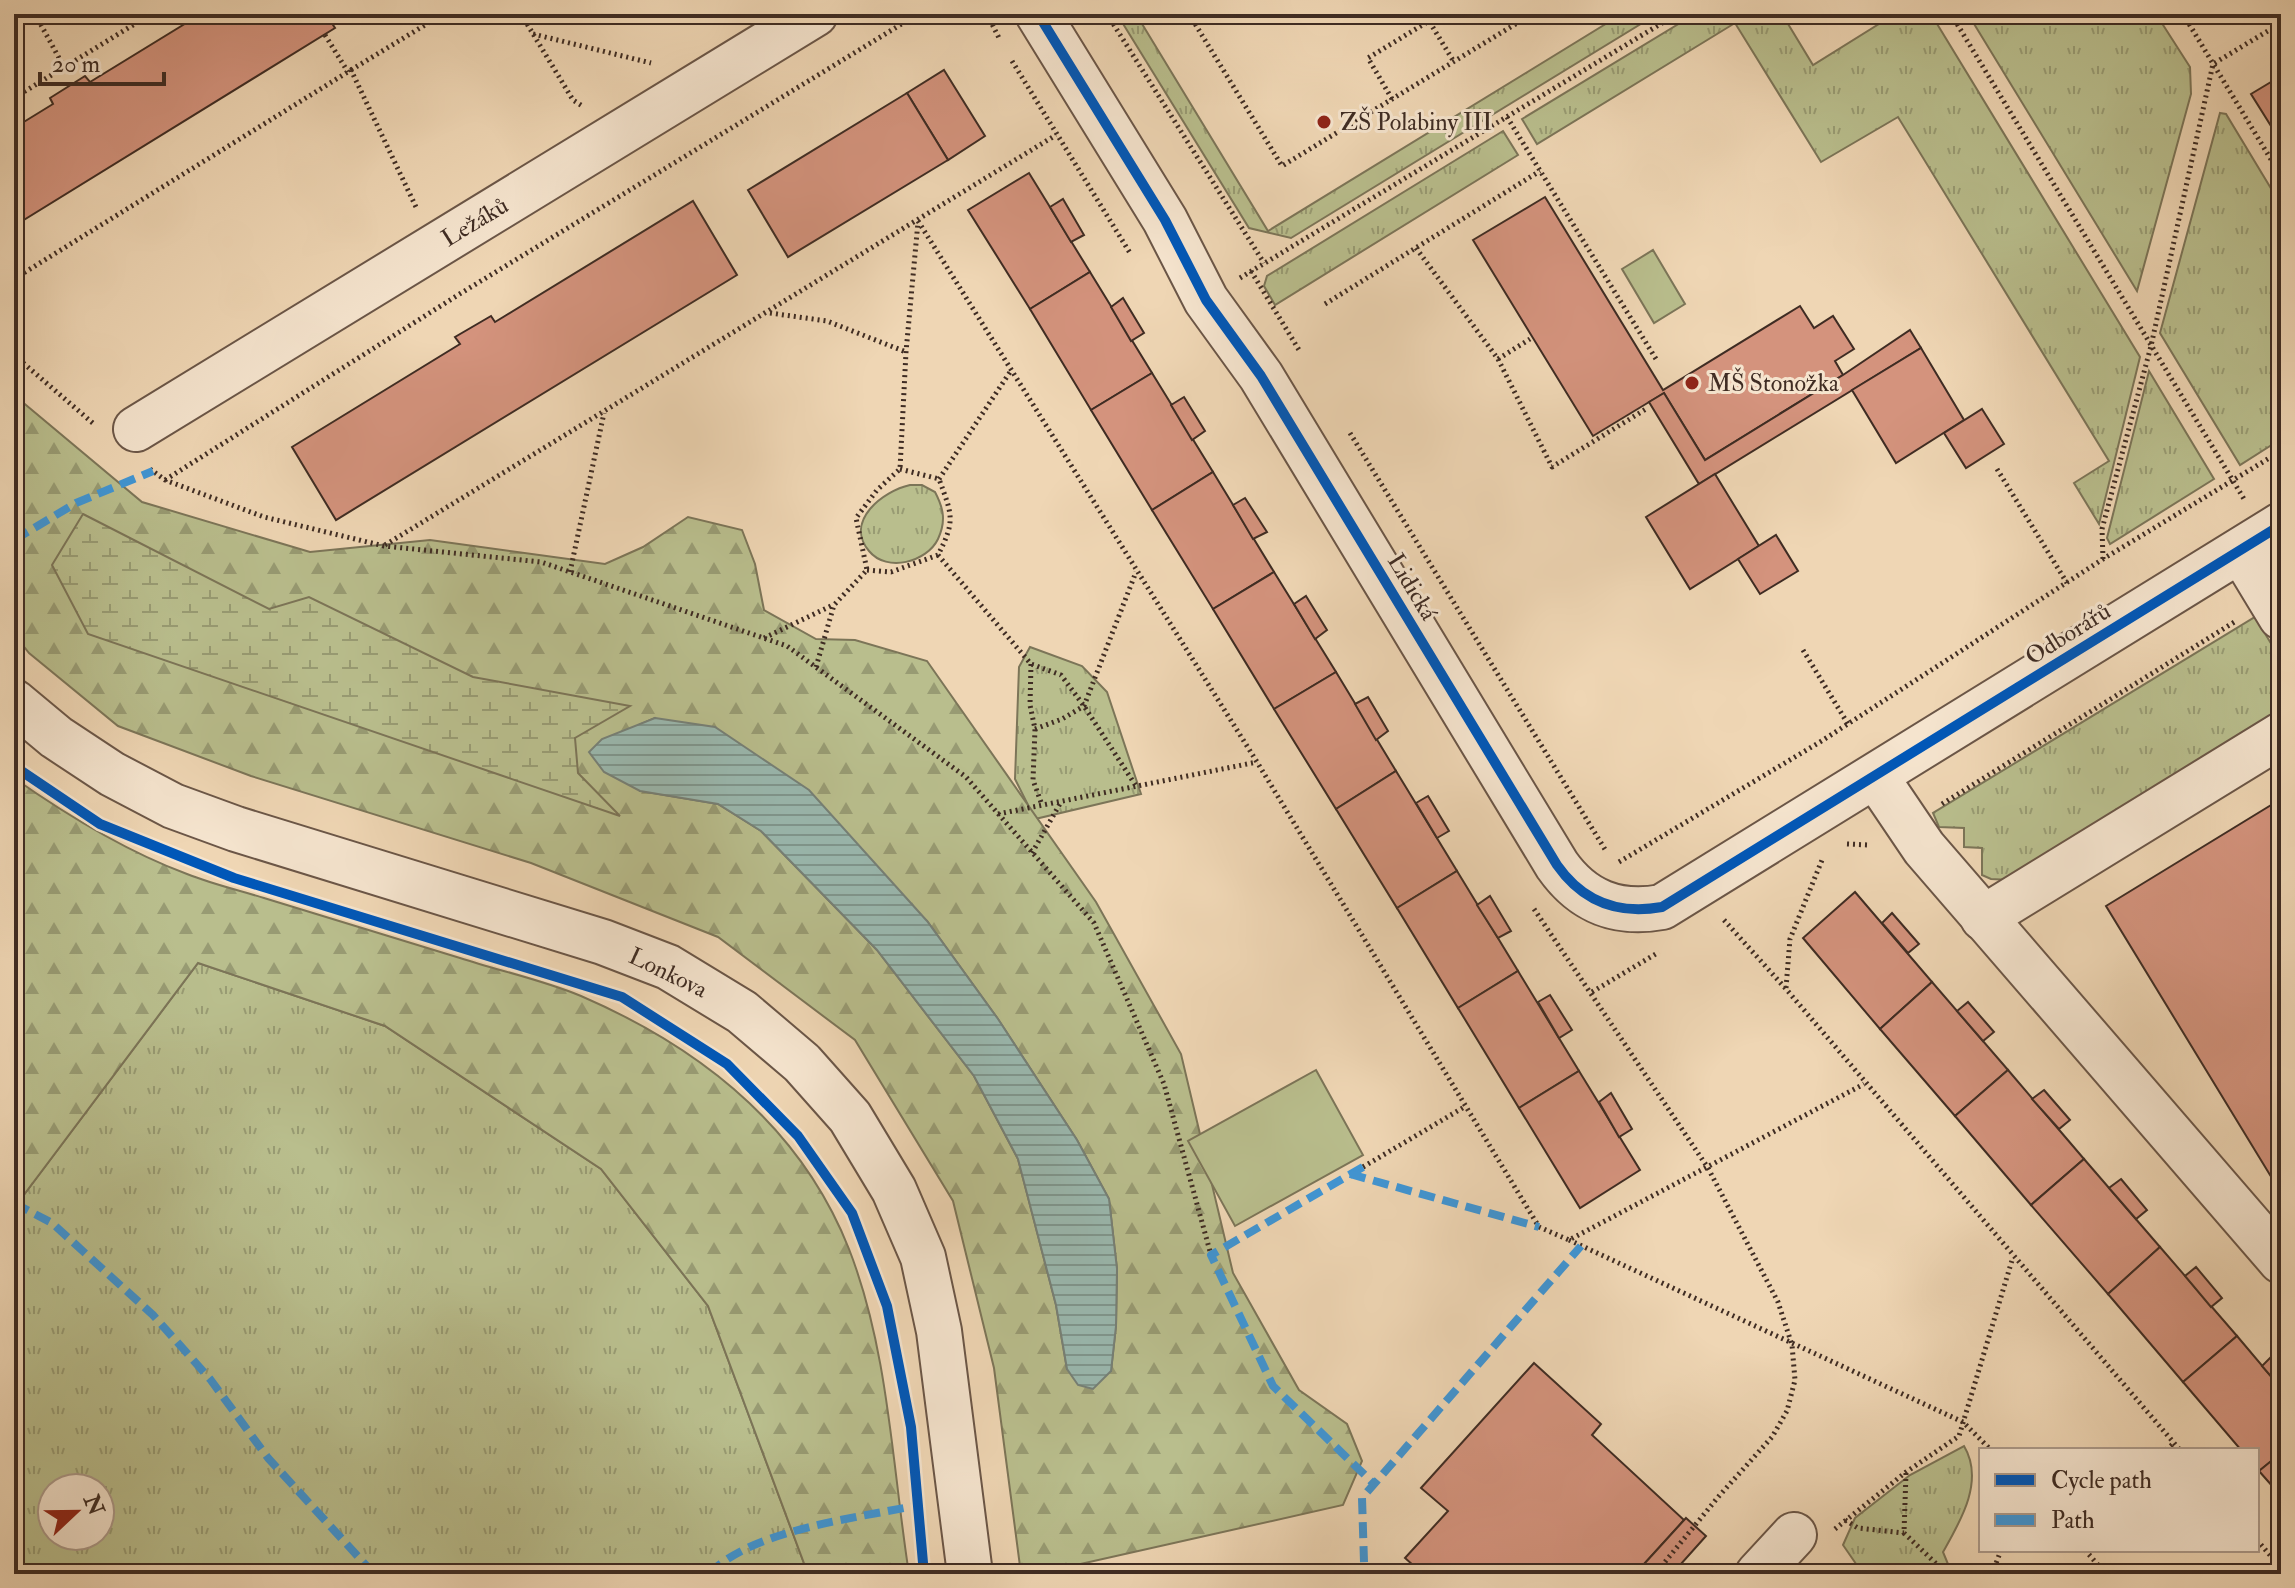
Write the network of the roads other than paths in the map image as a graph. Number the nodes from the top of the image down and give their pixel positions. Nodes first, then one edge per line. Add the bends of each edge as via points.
1 (815, 14) edge
2 (1038, 14) edge
3 (127, 441) road end
4 (2281, 525) edge
5 (2241, 551) junction
6 (2276, 609) edge
7 (14, 702) edge
8 (2281, 735) edge
9 (1876, 777) junction
10 (1983, 918) junction
11 (2281, 1261) edge
12 (1794, 1535) dead end
13 (970, 1574) edge
14 (1758, 1574) edge

1 - 3 street, Ležáků
2 - 9 street, Lidická via 1165,220 1206,300 1261,376 1567,879 1605,906 1662,907
4 - 5 street, Odborářů
5 - 6 street
5 - 9 street, Odborářů
7 - 13 street, Lonkova via 112,774 173,806 668,967 742,1012 802,1063 850,1117 894,1190 923,1257 939,1331
8 - 10 street
9 - 10 street via 1907,826
10 - 11 street
12 - 14 street

